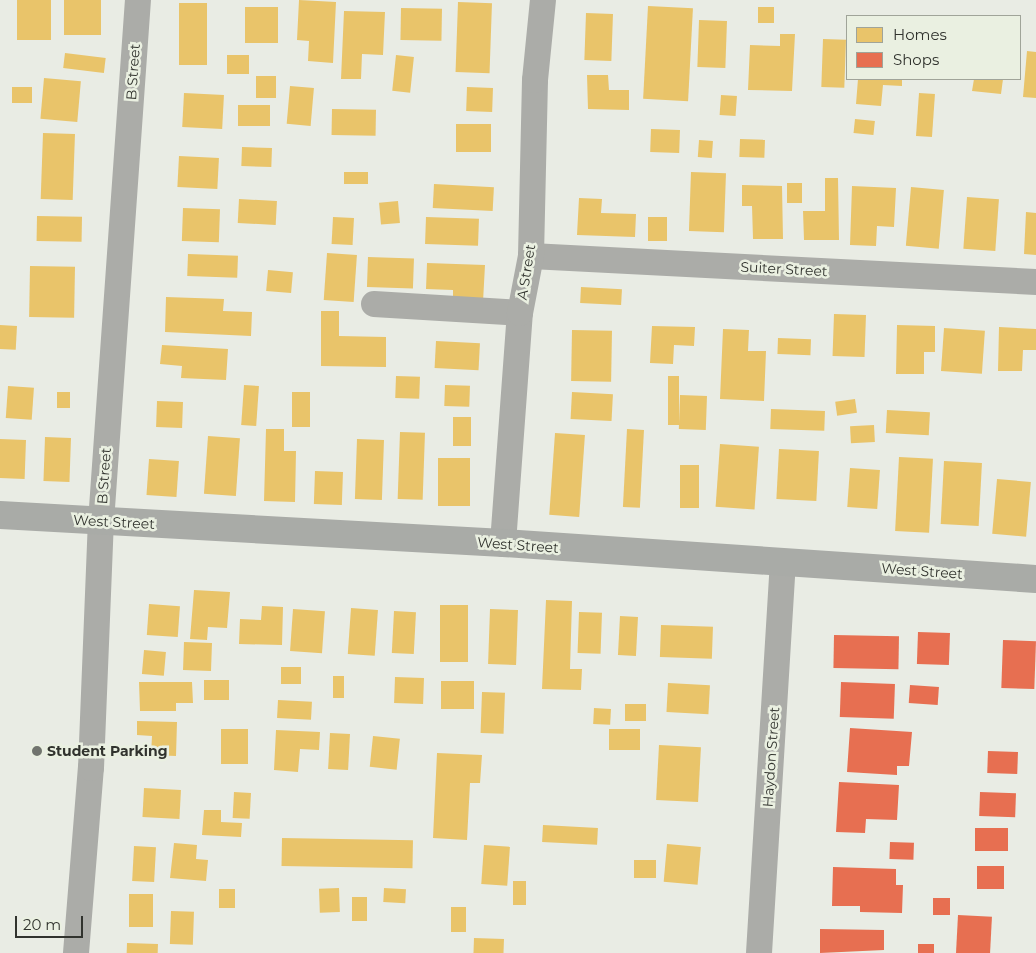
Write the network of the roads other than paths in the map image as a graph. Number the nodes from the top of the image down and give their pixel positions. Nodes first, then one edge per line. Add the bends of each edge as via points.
1 (138, 0) edge
2 (543, 0) edge
3 (531, 256) junction
4 (1036, 282) edge
5 (374, 304) dead end
6 (520, 313) junction
7 (0, 515) edge
8 (101, 522) junction
9 (503, 543) junction
10 (783, 562) junction
11 (1036, 579) edge
12 (76, 953) edge
13 (759, 953) edge

1 - 8 street, B Street
2 - 3 street, A Street via 536,80
3 - 4 street, Suiter Street
3 - 6 street, A Street
5 - 6 street
6 - 9 street, A Street
7 - 8 street, West Street
8 - 9 street, West Street
8 - 12 street, B Street via 91,768
9 - 10 street, West Street
10 - 11 street, West Street
10 - 13 street, Haydon Street

